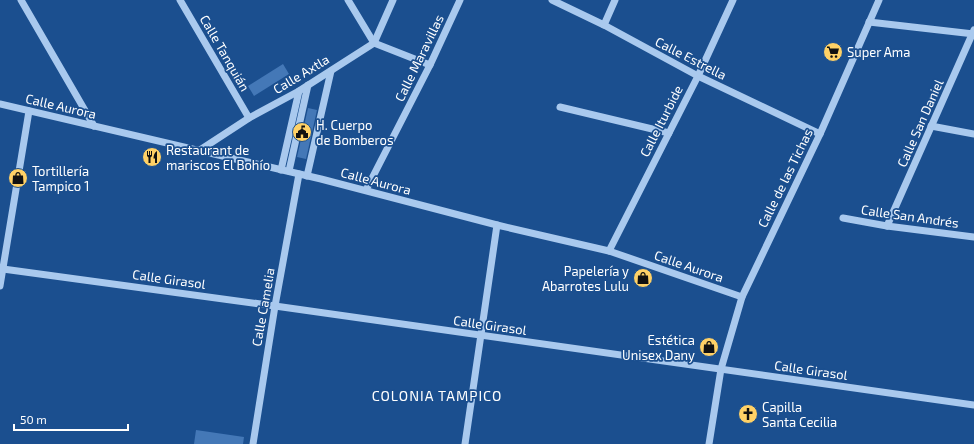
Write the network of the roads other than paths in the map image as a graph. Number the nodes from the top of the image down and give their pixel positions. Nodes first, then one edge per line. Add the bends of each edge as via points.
1 (21, 0) edge
2 (180, 0) edge
3 (348, 0) edge
4 (393, 0) edge
5 (460, 0) edge
6 (552, 0) edge
7 (615, 0) edge
8 (733, 0) edge
9 (879, 0) edge
10 (869, 22) junction
11 (604, 25) junction
12 (973, 32) edge
13 (374, 43) junction
14 (430, 65) junction
15 (331, 70) junction
16 (698, 76) junction
17 (308, 85) junction
18 (299, 91) junction
19 (0, 104) edge
20 (560, 107) dead end
21 (29, 111) junction
22 (249, 118) junction
23 (94, 126) junction
24 (931, 126) junction
25 (669, 133) junction
26 (820, 134) junction
27 (974, 134) edge
28 (200, 150) junction
29 (281, 170) junction
30 (289, 171) junction
31 (299, 174) junction
32 (307, 176) junction
33 (366, 190) junction
34 (843, 218) dead end
35 (497, 225) junction
36 (887, 226) junction
37 (974, 237) edge
38 (609, 251) junction
39 (3, 269) junction
40 (0, 286) edge
41 (742, 297) junction
42 (275, 306) junction
43 (481, 336) junction
44 (721, 369) junction
45 (974, 405) edge
46 (253, 444) edge
47 (464, 444) edge
48 (709, 444) edge

1 - 23 street
2 - 22 street, Calle Tanquián
3 - 13 street
4 - 13 street
5 - 14 street, Calle Maravillas
6 - 11 street, Calle Estrella
7 - 11 street
8 - 16 street, Calle Iturbide
9 - 10 street, Calle de las Tichas
10 - 12 street
10 - 26 street, Calle de las Tichas
11 - 16 street, Calle Estrella
12 - 24 street, Calle San Daniel
13 - 14 street
13 - 15 street, Calle Axtla
14 - 33 street, Calle Maravillas
15 - 17 street, Calle Axtla
15 - 32 street
16 - 25 street, Calle Iturbide
16 - 26 street, Calle Estrella
17 - 18 street, Calle Axtla
17 - 30 street
18 - 22 street, Calle Axtla
18 - 29 street
19 - 21 street, Calle Aurora
20 - 25 street
21 - 23 street, Calle Aurora
21 - 39 street
22 - 28 street, Calle Axtla
23 - 28 street, Calle Aurora
24 - 27 street
24 - 36 street, Calle San Daniel
25 - 38 street, Calle Iturbide
26 - 41 street, Calle de las Tichas
28 - 29 street, Calle Aurora
29 - 30 street, Calle Aurora
30 - 31 street, Calle Aurora
31 - 32 street, Calle Aurora
31 - 42 street, Calle Camelia
32 - 33 street, Calle Aurora
33 - 35 street, Calle Aurora
34 - 36 street, Calle San Andrés
35 - 38 street, Calle Aurora
35 - 43 street
36 - 37 street, Calle San Andrés
38 - 41 street, Calle Aurora
39 - 40 street
39 - 42 street, Calle Girasol
41 - 44 street, Calle de las Tichas
42 - 43 street, Calle Girasol
42 - 46 street, Calle Camelia
43 - 44 street, Calle Girasol
43 - 47 street
44 - 45 street, Calle Girasol
44 - 48 street, Calle de las Tichas

